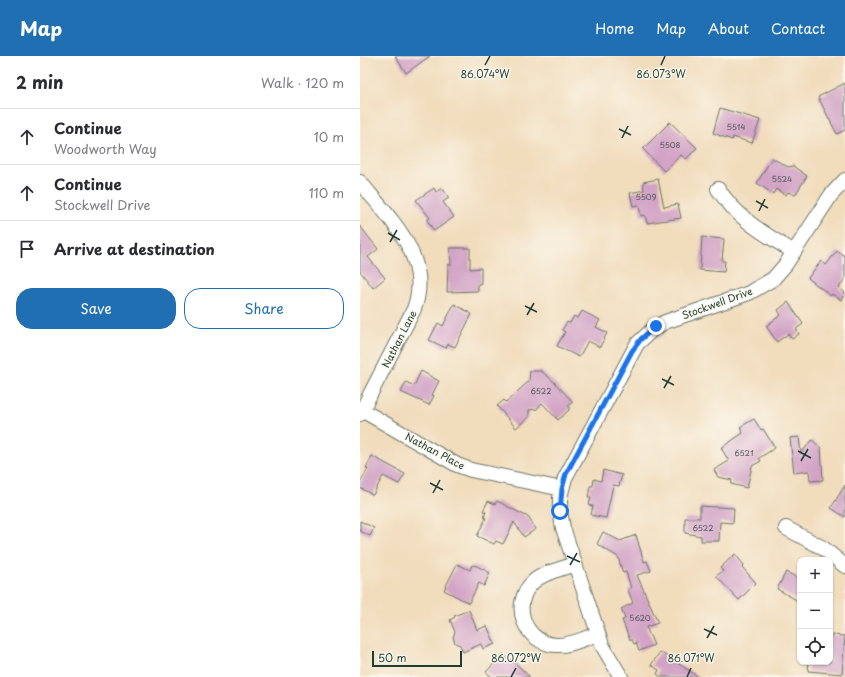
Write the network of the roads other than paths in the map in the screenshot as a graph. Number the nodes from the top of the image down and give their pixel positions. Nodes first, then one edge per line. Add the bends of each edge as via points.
1 (845, 180) edge
2 (360, 182) edge
3 (718, 189) dead end
4 (794, 252) junction
5 (361, 411) edge
6 (562, 489) junction
7 (786, 528) dead end
8 (575, 564) junction
9 (845, 566) edge
10 (598, 634) junction
11 (621, 677) edge

1 - 4 street, Stockwell Drive via 825,202
2 - 5 street, Nathan Lane via 409,245 416,260 420,280 414,309
3 - 4 street via 743,219
4 - 6 street, Stockwell Drive via 778,274 764,285 665,322 641,339 628,358 566,474
5 - 6 street, Nathan Place via 457,465
6 - 8 street, Stockwell Drive via 561,515
7 - 9 street via 823,548
8 - 10 street
8 - 10 street via 546,574 532,583 525,592 522,603 523,620 532,634 541,641 552,644 563,644
10 - 11 street via 606,655

